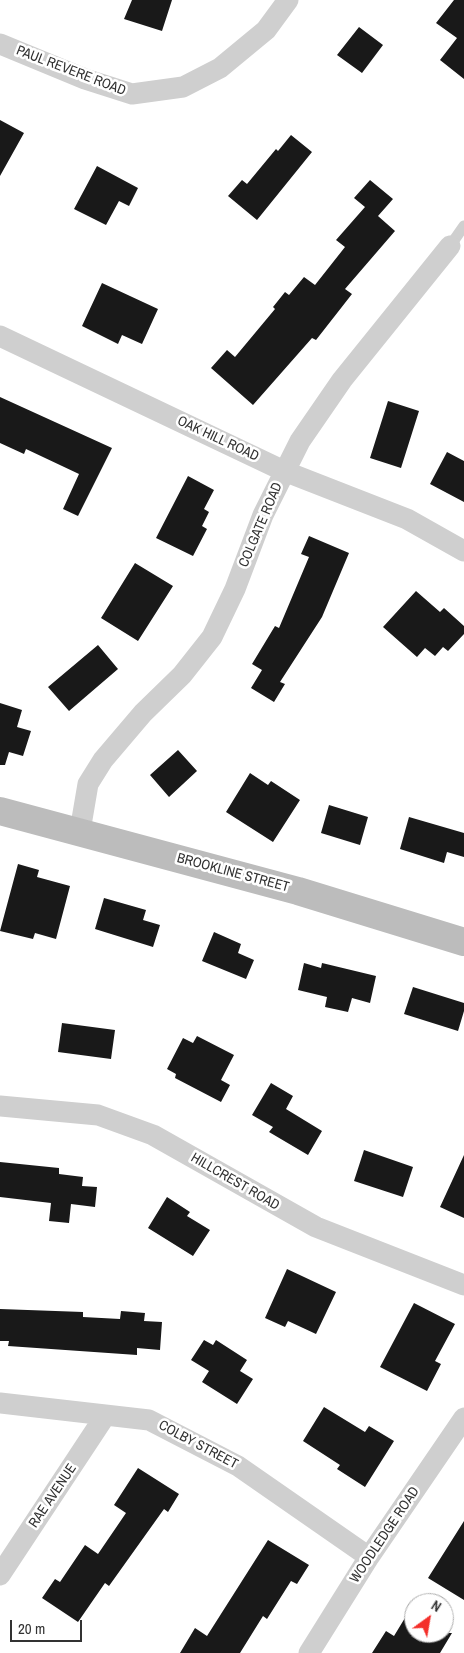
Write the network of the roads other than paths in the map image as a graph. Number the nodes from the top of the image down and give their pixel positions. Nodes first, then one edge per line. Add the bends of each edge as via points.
1 (288, 0) edge
2 (0, 44) edge
3 (464, 226) edge
4 (450, 246) joint
5 (0, 336) edge
6 (284, 471) junction
7 (464, 551) edge
8 (0, 811) edge
9 (80, 831) junction
10 (464, 942) edge
11 (0, 1106) edge
12 (464, 1285) edge
13 (0, 1403) edge
14 (105, 1416) junction
15 (464, 1418) edge
16 (369, 1557) junction
17 (0, 1575) edge
18 (309, 1653) edge

1 - 2 street, PAUL REVERE ROAD via 266,30 220,68 183,87 132,94 85,79
3 - 4 lane, COLGATE ROAD
4 - 6 street, COLGATE ROAD via 342,380 300,441
5 - 6 street, OAK HILL ROAD
6 - 7 street, OAK HILL ROAD via 407,519
6 - 9 street, COLGATE ROAD via 212,637 182,675 143,713 104,760 88,784
8 - 9 street, BROOKLINE STREET
9 - 10 street, BROOKLINE STREET via 298,891
11 - 12 street, HILLCREST ROAD via 98,1115 153,1135 316,1227
13 - 14 street, COLBY STREET
14 - 16 street, COLBY STREET via 149,1420 238,1466
14 - 17 street, RAE AVENUE
15 - 16 street, WOODLEDGE ROAD
16 - 18 street, WOODLEDGE ROAD

